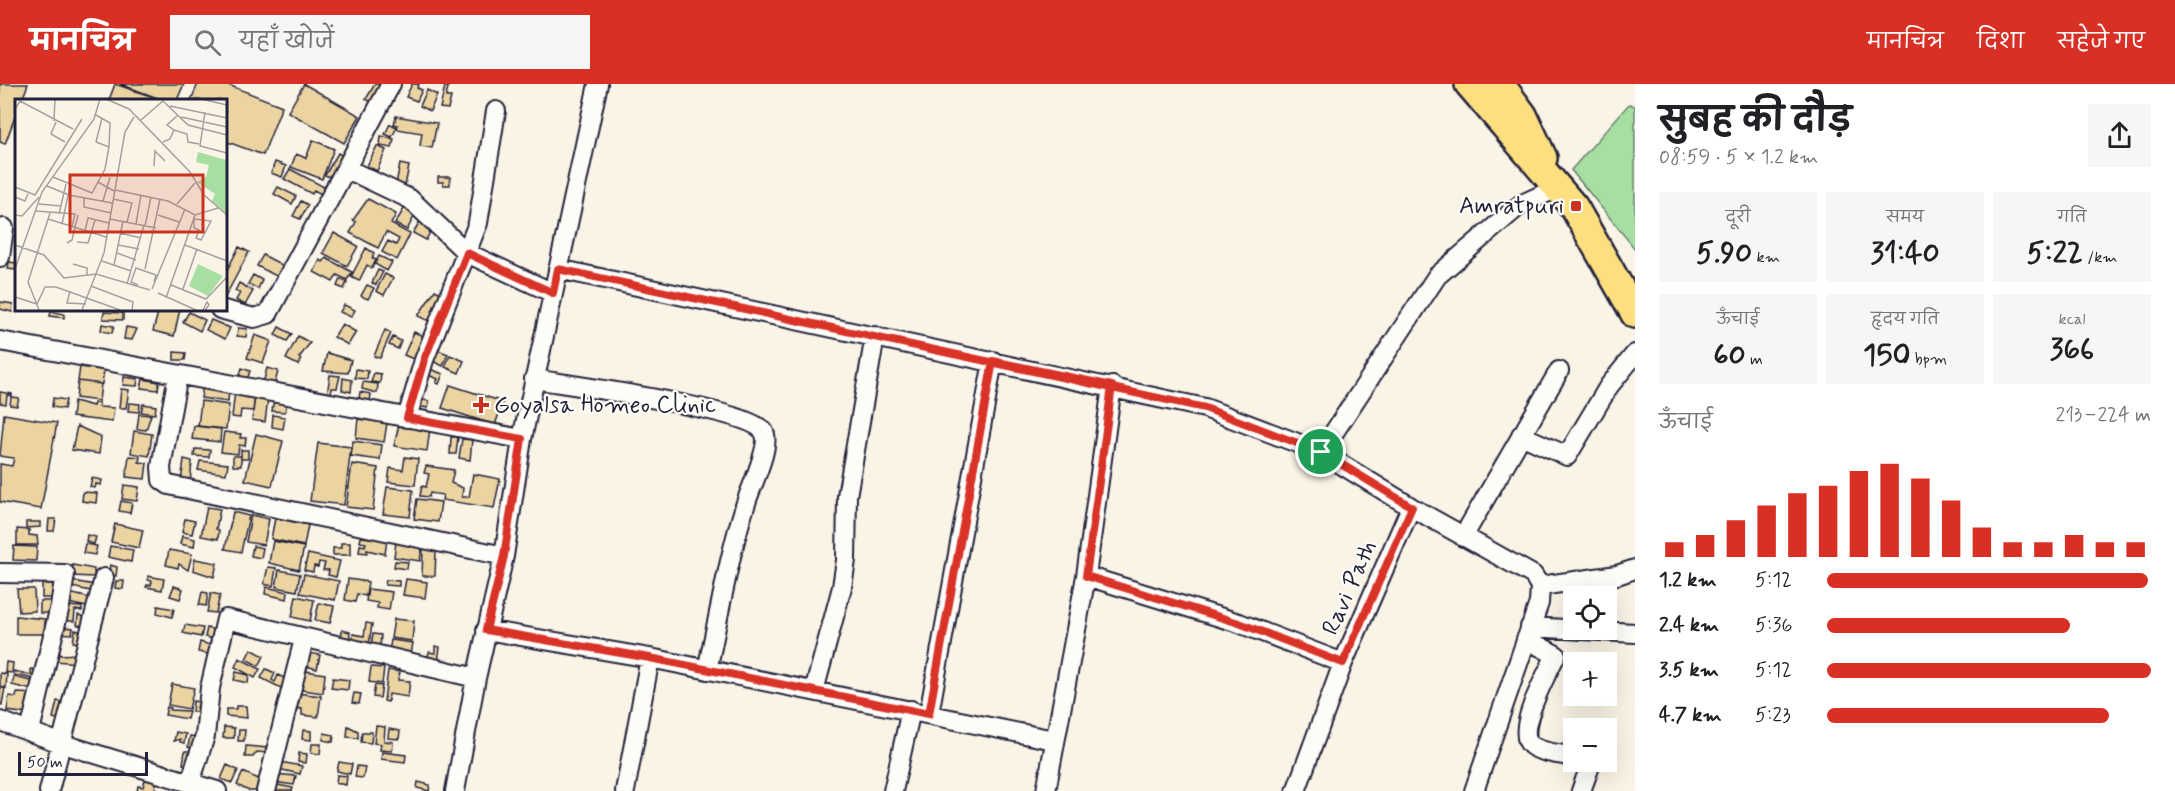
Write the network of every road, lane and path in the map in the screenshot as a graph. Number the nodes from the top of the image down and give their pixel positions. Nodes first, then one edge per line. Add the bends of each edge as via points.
1 (391, 84) edge
2 (598, 84) edge
3 (1469, 84) edge
4 (1500, 84) edge
5 (496, 111) dead end
6 (347, 169) junction
7 (1559, 187) junction
8 (7, 229) edge
9 (467, 253) junction
10 (0, 257) edge
11 (558, 269) junction
12 (553, 293) junction
13 (224, 310) edge
14 (1635, 314) edge
15 (875, 336) junction
16 (0, 341) edge
17 (1635, 354) edge
18 (993, 361) junction
19 (1558, 370) dead end
20 (178, 375) junction
21 (534, 379) junction
22 (1112, 386) junction
23 (407, 418) junction
24 (1521, 435) junction
25 (522, 439) junction
26 (1321, 452) junction
27 (1412, 507) junction
28 (1463, 537) junction
29 (504, 556) junction
30 (1635, 568) edge
31 (0, 573) edge
32 (1086, 576) junction
33 (104, 578) dead end
34 (1540, 586) junction
35 (486, 630) junction
36 (1563, 630) edge
37 (1617, 632) edge
38 (1528, 633) junction
39 (1635, 633) edge
40 (1563, 638) edge
41 (304, 639) junction
42 (1556, 655) junction
43 (650, 658) junction
44 (1343, 663) junction
45 (707, 670) junction
46 (476, 678) junction
47 (814, 691) junction
48 (911, 710) junction
49 (929, 714) junction
50 (0, 721) edge
51 (30, 731) junction
52 (1054, 740) junction
53 (63, 744) junction
54 (1563, 753) edge
55 (1588, 772) edge
56 (190, 783) junction
57 (49, 791) edge
58 (217, 791) edge
59 (266, 791) edge
60 (455, 791) edge
61 (625, 791) edge
62 (893, 791) edge
63 (1046, 791) edge
64 (1296, 791) edge
65 (1474, 791) edge
66 (1581, 791) edge

1 - 6 street
2 - 11 street
3 - 7 highway
4 - 7 highway via 1523,115
5 - 9 street via 483,200
6 - 9 street via 410,199
6 - 13 street via 268,314 254,318
7 - 14 highway
7 - 26 street via 1520,205 1437,276
8 - 10 street
9 - 12 street
9 - 23 street via 424,360
11 - 12 street
11 - 15 street
12 - 21 street
15 - 18 street
15 - 47 street via 847,496 842,587
16 - 20 street
17 - 24 street via 1609,386 1567,456
18 - 22 street
18 - 49 street
19 - 24 street
20 - 23 street
20 - 29 street via 161,467 162,480 169,486
21 - 25 street
21 - 45 street via 722,412 758,426 765,433 763,454 740,522
22 - 26 street via 1205,408
22 - 32 street
23 - 25 street
24 - 28 street
25 - 29 street
26 - 27 street
27 - 28 street
27 - 44 street, Ravi Path
28 - 34 street via 1533,575
29 - 35 street
30 - 34 street via 1617,575
31 - 51 street via 65,574
32 - 44 street via 1239,623
32 - 52 street
33 - 53 street
34 - 38 street via 1539,603
35 - 43 street
35 - 46 street
36 - 38 street
37 - 39 street
38 - 42 street
38 - 65 street
40 - 42 street
41 - 46 street
41 - 56 street via 226,619 210,688 205,736
41 - 59 street
42 - 54 street via 1526,723 1525,736 1532,746
43 - 45 street
43 - 61 street
44 - 64 street, Ravi Path
45 - 47 street
46 - 60 street
47 - 48 street
48 - 49 street
48 - 62 street
49 - 52 street
50 - 51 street
51 - 53 street
52 - 63 street
53 - 56 street
53 - 57 street
55 - 66 street
56 - 58 street

